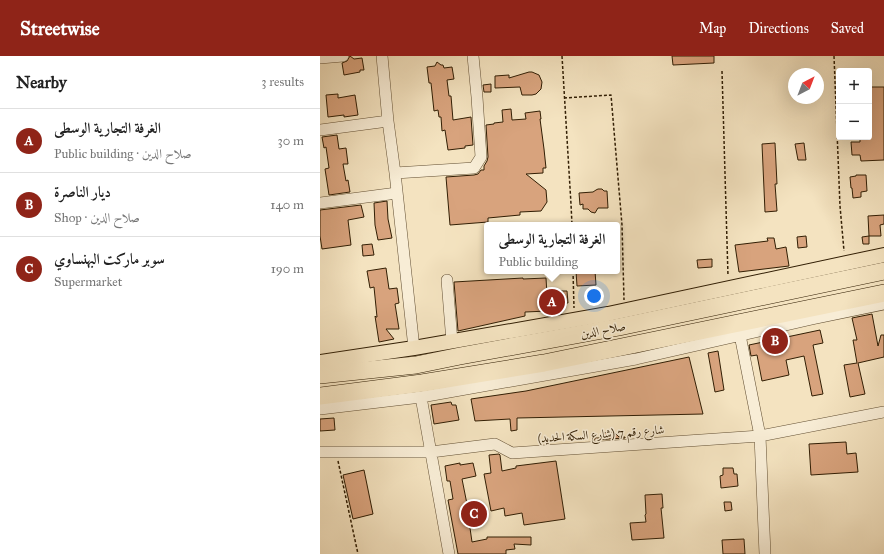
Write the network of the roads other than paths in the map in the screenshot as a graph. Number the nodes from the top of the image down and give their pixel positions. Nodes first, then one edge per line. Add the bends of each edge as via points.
1 (343, 56) edge
2 (382, 56) edge
3 (473, 56) edge
4 (320, 58) edge
5 (388, 121) junction
6 (320, 130) edge
7 (395, 173) junction
8 (397, 193) junction
9 (320, 202) edge
10 (884, 255) edge
11 (884, 271) edge
12 (447, 280) dead end
13 (815, 286) junction
14 (884, 293) edge
15 (884, 304) edge
16 (819, 306) junction
17 (740, 335) junction
18 (452, 342) junction
19 (414, 348) junction
20 (320, 362) edge
21 (320, 375) edge
22 (510, 375) junction
23 (320, 396) edge
24 (421, 397) junction
25 (320, 409) edge
26 (884, 412) edge
27 (760, 436) junction
28 (320, 452) edge
29 (431, 452) junction
30 (449, 554) edge
31 (765, 554) edge

1 - 4 street
2 - 5 street
3 - 7 street via 481,157 474,168
5 - 6 street
5 - 7 street
7 - 8 street
8 - 9 street
8 - 19 street
10 - 18 main road via 575,320
11 - 13 highway, صلاح الدين
12 - 18 street
13 - 16 highway via 813,297
13 - 21 highway, صلاح الدين via 619,327 416,365
14 - 16 highway, صلاح الدين
15 - 17 street
16 - 22 highway, صلاح الدين via 544,363
17 - 22 street via 636,359
17 - 27 street
18 - 19 main road
19 - 20 main road
22 - 23 highway, صلاح الدين
22 - 24 street
24 - 25 street
24 - 29 street
26 - 27 street, شارع رقم 7 (شارع السكة الحديد)
27 - 29 street, شارع رقم 7 (شارع السكة الحديد) via 512,452 495,444
27 - 31 street
28 - 29 street, شارع رقم 7 (شارع السكة الحديد)
29 - 30 street

